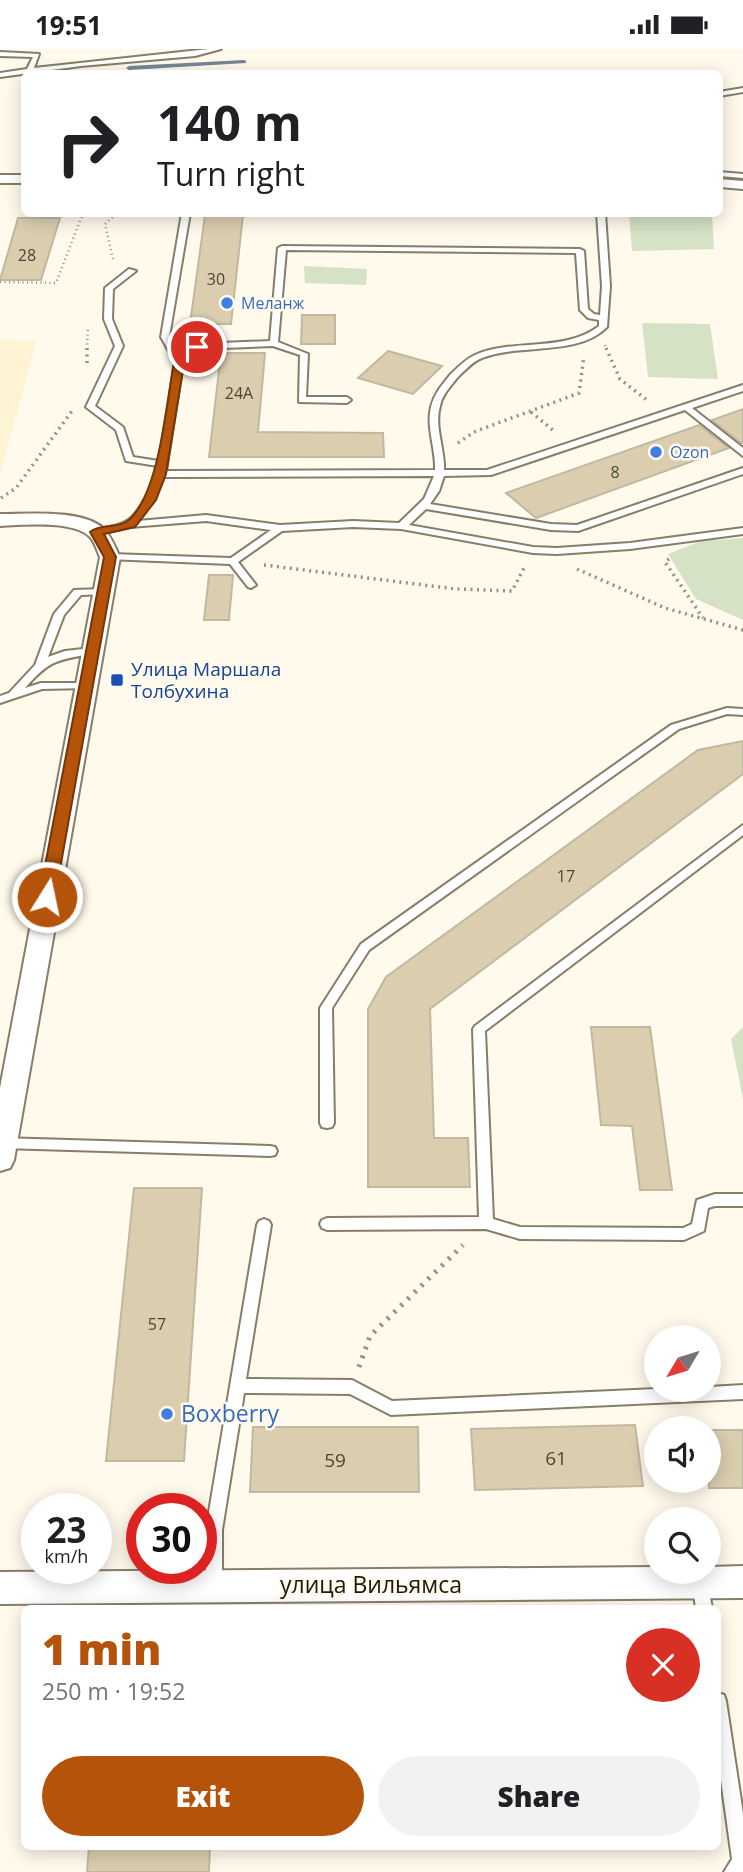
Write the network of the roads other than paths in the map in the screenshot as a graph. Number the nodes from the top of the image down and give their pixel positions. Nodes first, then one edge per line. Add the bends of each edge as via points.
1 (153, 49) edge
2 (218, 49) edge
3 (40, 52) edge
4 (0, 54) edge
5 (147, 59) junction
6 (31, 70) edge
7 (40, 70) edge
8 (21, 72) edge
9 (0, 75) edge
10 (743, 90) edge
11 (723, 93) edge
12 (723, 174) edge
13 (743, 176) edge
14 (0, 179) edge
15 (21, 179) edge
16 (723, 183) edge
17 (743, 185) edge
18 (185, 217) edge
19 (601, 217) edge
20 (132, 271) dead end
21 (604, 318) junction
22 (274, 343) junction
23 (179, 362) junction
24 (743, 388) edge
25 (347, 400) dead end
26 (686, 407) junction
27 (743, 453) edge
28 (161, 469) junction
29 (743, 471) edge
30 (439, 474) junction
31 (425, 506) junction
32 (0, 520) edge
33 (130, 524) junction
34 (401, 526) junction
35 (280, 528) junction
36 (743, 531) edge
37 (96, 532) junction
38 (110, 557) junction
39 (233, 561) junction
40 (250, 585) dead end
41 (103, 592) junction
42 (92, 651) junction
43 (40, 664) junction
44 (86, 686) junction
45 (13, 695) junction
46 (0, 700) edge
47 (743, 712) edge
48 (743, 829) edge
49 (7, 1080) edge
50 (327, 1123) dead end
51 (1, 1151) edge
52 (270, 1151) dead end
53 (743, 1200) edge
54 (486, 1223) junction
55 (327, 1224) dead end
56 (264, 1225) dead end
57 (238, 1386) junction
58 (743, 1392) edge
59 (743, 1581) edge
60 (215, 1586) junction
61 (0, 1588) edge
62 (702, 1595) edge
63 (721, 1723) edge
64 (733, 1872) edge

1 - 5 lane
2 - 5 lane
3 - 4 lane
3 - 6 lane
5 - 7 lane
8 - 9 lane
10 - 11 lane
12 - 13 lane
14 - 15 street
16 - 17 street
18 - 23 lane via 164,337
19 - 21 lane
20 - 28 lane via 109,288 108,319 119,346 90,407 120,429 129,459
21 - 22 lane via 584,310 580,251 282,248
21 - 30 lane via 599,331 587,337 478,356 440,390 433,408
22 - 23 lane via 197,347
22 - 25 lane via 304,354 302,400
23 - 28 lane
24 - 26 lane
26 - 27 lane
26 - 30 lane via 488,473
28 - 30 lane
28 - 33 lane via 149,500
29 - 31 lane via 578,527 551,527
30 - 31 lane
31 - 34 lane
32 - 37 street via 49,520
33 - 35 lane via 206,518
33 - 37 lane
34 - 35 lane
34 - 36 lane via 533,550 587,551
35 - 39 lane
37 - 38 street
38 - 39 lane
38 - 41 street
39 - 40 lane
41 - 42 street
41 - 43 lane via 78,592 71,600 59,614
42 - 43 lane via 64,653
42 - 44 street
43 - 45 lane
44 - 45 lane via 41,686
44 - 49 street
45 - 46 lane
47 - 50 lane via 727,711 675,727 365,947 326,1008
48 - 54 lane via 479,1029
49 - 51 street
51 - 52 lane
53 - 54 lane via 702,1204 699,1227 684,1234 520,1233
54 - 55 lane
56 - 57 lane
57 - 58 lane via 352,1387 391,1408
57 - 60 lane via 214,1530
59 - 62 street, улица Вильямса
60 - 61 street, улица Вильямса
60 - 62 street, улица Вильямса
63 - 64 lane via 741,1861

